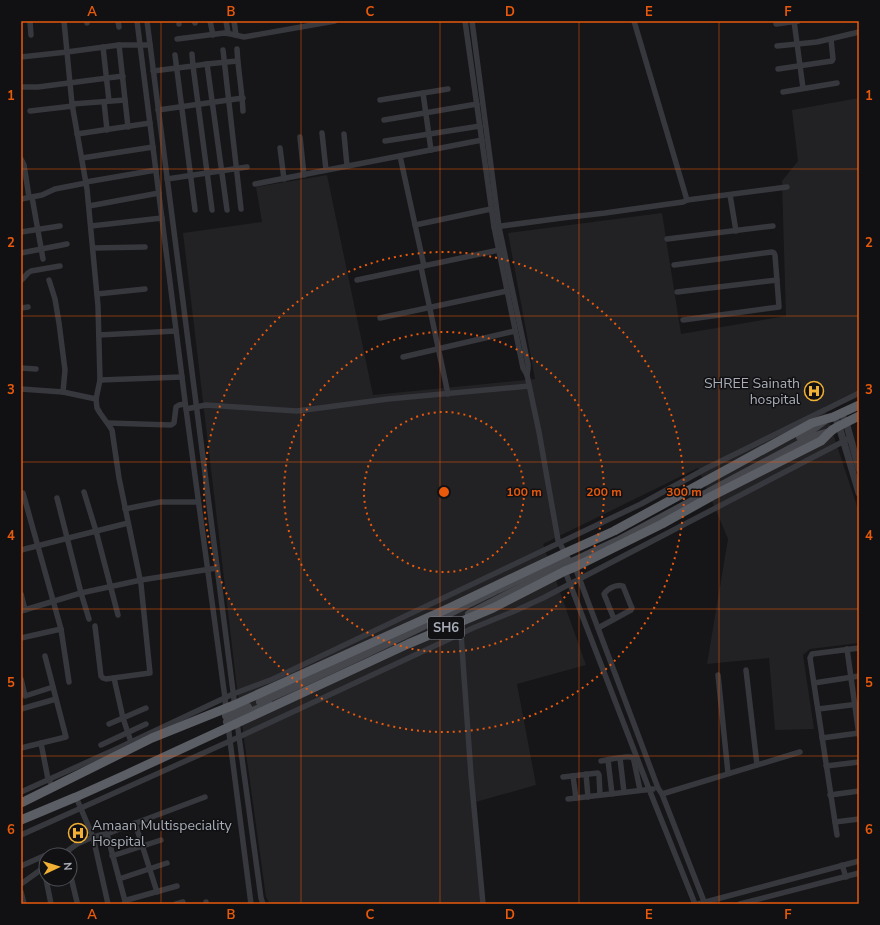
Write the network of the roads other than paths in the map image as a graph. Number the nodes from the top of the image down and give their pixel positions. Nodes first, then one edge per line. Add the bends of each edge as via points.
1 (30, 21) edge
2 (64, 21) edge
3 (137, 21) edge
4 (147, 21) edge
5 (210, 21) edge
6 (226, 21) edge
7 (234, 21) edge
8 (335, 21) edge
9 (465, 21) edge
10 (472, 21) edge
11 (634, 21) edge
12 (795, 21) edge
13 (327, 22) edge
14 (776, 24) dead end
15 (859, 32) edge
16 (228, 33) junction
17 (31, 35) dead end
18 (213, 35) junction
19 (236, 35) junction
20 (177, 39) dead end
21 (831, 39) junction
22 (797, 44) junction
23 (119, 45) junction
24 (140, 45) junction
25 (150, 45) junction
26 (777, 46) dead end
27 (103, 47) junction
28 (237, 49) dead end
29 (223, 50) dead end
30 (67, 52) junction
31 (192, 54) dead end
32 (176, 55) dead end
33 (21, 57) edge
34 (237, 61) junction
35 (225, 62) junction
36 (207, 64) junction
37 (193, 66) junction
38 (800, 66) junction
39 (177, 69) junction
40 (778, 69) dead end
41 (153, 71) junction
42 (123, 76) junction
43 (107, 78) junction
44 (70, 83) junction
45 (837, 83) dead end
46 (21, 87) edge
47 (803, 88) junction
48 (448, 89) dead end
49 (783, 92) dead end
50 (423, 93) junction
51 (243, 98) junction
52 (125, 100) junction
53 (229, 100) junction
54 (380, 100) dead end
55 (107, 101) junction
56 (157, 103) junction
57 (213, 103) junction
58 (148, 104) junction
59 (477, 104) junction
60 (72, 105) junction
61 (198, 105) junction
62 (182, 107) junction
63 (158, 110) junction
64 (30, 111) dead end
65 (243, 111) dead end
66 (426, 113) junction
67 (384, 120) dead end
68 (150, 123) junction
69 (128, 126) junction
70 (480, 126) junction
71 (106, 130) junction
72 (322, 133) dead end
73 (77, 134) junction
74 (344, 134) dead end
75 (428, 134) junction
76 (300, 137) dead end
77 (482, 140) junction
78 (385, 141) dead end
79 (153, 147) junction
80 (280, 148) dead end
81 (431, 150) junction
82 (400, 156) junction
83 (82, 158) junction
84 (21, 159) edge
85 (347, 166) junction
86 (248, 167) dead end
87 (237, 169) junction
88 (156, 170) junction
89 (326, 170) junction
90 (222, 171) junction
91 (207, 173) junction
92 (304, 174) junction
93 (191, 176) junction
94 (167, 179) junction
95 (284, 179) junction
96 (86, 183) junction
97 (255, 184) dead end
98 (788, 187) dead end
99 (159, 193) junction
100 (730, 195) junction
101 (30, 197) junction
102 (21, 199) edge
103 (687, 200) junction
104 (89, 206) junction
105 (491, 208) junction
106 (241, 209) dead end
107 (195, 210) dead end
108 (212, 210) dead end
109 (227, 210) dead end
110 (162, 218) junction
111 (415, 225) junction
112 (60, 226) dead end
113 (91, 226) junction
114 (774, 226) dead end
115 (496, 227) junction
116 (38, 230) junction
117 (736, 231) junction
118 (21, 232) edge
119 (667, 239) dead end
120 (67, 244) dead end
121 (145, 247) dead end
122 (93, 248) junction
123 (42, 249) junction
124 (499, 250) junction
125 (21, 253) edge
126 (43, 259) dead end
127 (674, 265) dead end
128 (60, 266) dead end
129 (422, 266) junction
130 (21, 280) edge
131 (49, 280) dead end
132 (357, 280) dead end
133 (777, 280) junction
134 (145, 289) dead end
135 (507, 291) junction
136 (677, 292) dead end
137 (97, 294) junction
138 (28, 307) dead end
139 (430, 307) junction
140 (21, 308) edge
141 (380, 318) dead end
142 (683, 320) dead end
143 (176, 331) junction
144 (516, 331) junction
145 (99, 335) junction
146 (438, 349) junction
147 (403, 357) dead end
148 (21, 368) edge
149 (36, 369) dead end
150 (527, 375) junction
151 (182, 377) junction
152 (100, 380) junction
153 (529, 386) junction
154 (21, 389) edge
155 (62, 392) junction
156 (859, 393) edge
157 (448, 394) junction
158 (96, 399) junction
159 (859, 405) edge
160 (185, 407) junction
161 (196, 407) junction
162 (859, 416) edge
163 (833, 417) junction
164 (108, 423) junction
165 (839, 426) junction
166 (847, 440) junction
167 (859, 469) edge
168 (84, 492) dead end
169 (23, 493) dead end
170 (859, 493) edge
171 (57, 498) dead end
172 (198, 502) junction
173 (125, 509) junction
174 (128, 523) junction
175 (96, 531) junction
176 (67, 538) junction
177 (560, 543) junction
178 (38, 546) junction
179 (21, 550) edge
180 (565, 553) junction
181 (575, 567) junction
182 (217, 568) junction
183 (207, 569) junction
184 (565, 570) junction
185 (140, 580) junction
186 (580, 580) junction
187 (570, 585) junction
188 (110, 587) junction
189 (81, 593) junction
190 (21, 594) edge
191 (54, 601) junction
192 (23, 610) edge
193 (118, 615) dead end
194 (89, 619) dead end
195 (614, 619) junction
196 (94, 626) dead end
197 (598, 628) junction
198 (61, 629) junction
199 (461, 634) junction
200 (21, 638) edge
201 (859, 648) edge
202 (847, 650) junction
203 (45, 656) dead end
204 (746, 670) dead end
205 (718, 675) dead end
206 (859, 676) edge
207 (851, 677) junction
208 (114, 678) junction
209 (617, 678) junction
210 (21, 679) edge
211 (69, 682) dead end
212 (608, 682) junction
213 (814, 683) junction
214 (53, 687) junction
215 (233, 694) junction
216 (24, 696) junction
217 (225, 698) junction
218 (56, 699) junction
219 (857, 704) edge
220 (24, 708) edge
221 (146, 708) dead end
222 (818, 709) junction
223 (231, 717) junction
224 (123, 718) junction
225 (109, 724) dead end
226 (146, 724) dead end
227 (128, 732) junction
228 (859, 734) edge
229 (239, 737) junction
230 (822, 738) junction
231 (230, 741) junction
232 (131, 742) junction
233 (41, 743) junction
234 (101, 745) dead end
235 (21, 748) edge
236 (800, 752) dead end
237 (620, 758) junction
238 (608, 760) junction
239 (601, 761) dead end
240 (859, 762) edge
241 (757, 765) junction
242 (826, 766) junction
243 (728, 773) junction
244 (586, 774) junction
245 (573, 776) junction
246 (563, 777) dead end
247 (48, 779) junction
248 (53, 788) junction
249 (658, 788) junction
250 (649, 789) junction
251 (640, 790) junction
252 (859, 791) edge
253 (21, 792) edge
254 (624, 792) junction
255 (612, 794) junction
256 (662, 794) junction
257 (600, 795) junction
258 (830, 795) junction
259 (76, 797) junction
260 (205, 797) dead end
261 (588, 797) junction
262 (576, 798) junction
263 (568, 799) dead end
264 (21, 803) edge
265 (249, 806) junction
266 (238, 807) junction
267 (82, 808) junction
268 (859, 819) edge
269 (21, 820) edge
270 (835, 822) junction
271 (135, 823) junction
272 (107, 834) junction
273 (21, 835) edge
274 (837, 835) dead end
275 (93, 837) junction
276 (161, 840) dead end
277 (143, 846) junction
278 (73, 847) edge
279 (112, 856) junction
280 (38, 859) edge
281 (859, 861) edge
282 (167, 863) dead end
283 (842, 865) junction
284 (21, 866) edge
285 (150, 869) junction
286 (38, 872) edge
287 (859, 873) edge
288 (846, 877) junction
289 (119, 879) junction
290 (21, 884) edge
291 (177, 886) dead end
292 (48, 887) edge
293 (73, 887) edge
294 (21, 892) edge
295 (157, 892) junction
296 (77, 902) dead end
297 (183, 902) dead end
298 (125, 903) edge
299 (705, 903) edge
300 (744, 903) edge
301 (24, 904) edge
302 (52, 904) edge
303 (108, 904) edge
304 (176, 904) edge
305 (251, 904) edge
306 (263, 904) edge
307 (483, 904) edge
308 (697, 904) edge

1 - 17 street
2 - 30 street
3 - 24 street
4 - 25 street
5 - 18 street
6 - 16 street
7 - 19 street
8 - 13 street
9 - 59 street
10 - 115 street
11 - 103 street
12 - 14 street
12 - 22 street
13 - 19 street via 244,37
15 - 21 street
16 - 18 street
16 - 19 street
18 - 20 street
21 - 22 street
21 - 38 street via 834,59 832,61
22 - 26 street
22 - 38 street
23 - 24 street
23 - 27 street
23 - 42 street
24 - 25 street
24 - 58 street
25 - 41 street
27 - 30 street
27 - 43 street
28 - 34 street
29 - 35 street
30 - 33 street
30 - 44 street
31 - 37 street
32 - 39 street
34 - 35 street
34 - 51 street
35 - 36 street
35 - 53 street
36 - 37 street
36 - 57 street
37 - 39 street
37 - 61 street
38 - 40 street
38 - 47 street
39 - 41 street
39 - 62 street
41 - 56 street
42 - 43 street
42 - 52 street
43 - 44 street
43 - 55 street
44 - 46 street
44 - 60 street
45 - 47 street
47 - 49 street
48 - 50 street
50 - 54 street
50 - 66 street
51 - 53 street
51 - 65 street
52 - 55 street
52 - 69 street
53 - 57 street
53 - 87 street
55 - 60 street
55 - 71 street
56 - 58 street
56 - 63 street
57 - 61 street
57 - 90 street
58 - 68 street
59 - 66 street
59 - 70 street
60 - 64 street
60 - 73 street
61 - 62 street
61 - 91 street
62 - 63 street
62 - 93 street
63 - 94 street
66 - 67 street
66 - 75 street
68 - 69 street
68 - 79 street
69 - 71 street
70 - 75 street
70 - 77 street
71 - 73 street
72 - 89 street
73 - 83 street
74 - 85 street
75 - 78 street
75 - 81 street
76 - 92 street
77 - 81 street
77 - 105 street
79 - 83 street
79 - 88 street
80 - 95 street
81 - 82 street
82 - 85 street
82 - 111 street
83 - 96 street
84 - 101 street
85 - 89 street
86 - 87 street
87 - 90 street
87 - 106 street
88 - 96 street
88 - 99 street
89 - 92 street
90 - 91 street
90 - 109 street
91 - 93 street
91 - 108 street
92 - 95 street
93 - 94 street
93 - 107 street
94 - 161 street
95 - 97 street
96 - 101 street via 55,188 42,195
96 - 104 street
98 - 100 street
99 - 104 street
99 - 110 street
100 - 103 street
100 - 117 street
101 - 102 street
101 - 116 street
103 - 115 street via 605,214
104 - 113 street
105 - 111 street
105 - 115 street
110 - 113 street
110 - 143 street
111 - 129 street
112 - 116 street
113 - 122 street
114 - 117 street
115 - 124 street
115 - 150 street via 528,364
116 - 118 street
116 - 123 street
117 - 119 street
120 - 123 street
121 - 122 street
122 - 137 street
123 - 125 street
123 - 126 street
124 - 129 street
124 - 135 street
127 - 133 street via 772,252 776,255
128 - 130 street via 28,272
129 - 132 street
129 - 139 street
131 - 155 street via 59,323 64,370
133 - 136 street
133 - 142 street via 779,307
134 - 137 street
135 - 139 street
135 - 144 street
137 - 145 street
138 - 140 street
139 - 141 street
139 - 146 street
143 - 145 street
143 - 151 street
144 - 146 street
144 - 150 street via 523,368
145 - 152 street
146 - 147 street
146 - 157 street
148 - 149 street
150 - 153 street
151 - 152 street
151 - 160 street
152 - 158 street
153 - 157 street
153 - 177 street
154 - 155 street
155 - 158 street
156 - 177 street
157 - 161 street via 297,411 206,405
158 - 164 street via 97,408
159 - 163 highway
160 - 161 street
160 - 164 street via 176,407 174,423 171,425
160 - 172 street
161 - 182 street
162 - 165 highway, SH6
163 - 165 street
163 - 180 highway via 812,423 614,531
163 - 223 main road via 615,537 496,590
164 - 173 street via 112,430
165 - 166 street
165 - 181 highway, SH6 via 821,441
165 - 223 main road via 812,437 617,541 459,619
166 - 167 street
166 - 170 street
166 - 186 street
168 - 175 street
169 - 178 street
171 - 176 street
172 - 173 street via 160,502
172 - 183 street
173 - 174 street
174 - 175 street
174 - 185 street
175 - 176 street
175 - 188 street
176 - 178 street
176 - 189 street
177 - 180 street
177 - 215 street via 273,679
178 - 179 street
178 - 191 street
180 - 223 highway
181 - 184 highway, SH6
181 - 186 street
182 - 183 street
182 - 215 street
183 - 185 street
183 - 217 street
184 - 187 street
184 - 223 highway, SH6 via 493,608
185 - 188 street
185 - 208 street via 150,673
186 - 187 street
186 - 197 street
187 - 199 street
187 - 212 street
188 - 189 street
188 - 193 street
189 - 191 street
189 - 194 street
190 - 192 street
191 - 192 street
191 - 198 street
195 - 195 street via 632,608 623,586 618,584 604,594
195 - 197 street
196 - 208 street via 101,676 106,679
197 - 209 street
198 - 200 street
198 - 211 street
199 - 229 street
199 - 307 street
201 - 202 street
202 - 207 street
202 - 213 street via 812,654 810,658
203 - 214 street
204 - 241 street
205 - 243 street
206 - 207 street
207 - 213 street
207 - 219 street
208 - 224 street
209 - 212 street
209 - 249 street
210 - 216 street
212 - 250 street
213 - 222 street
214 - 216 street
214 - 218 street
215 - 217 street
215 - 223 street
216 - 220 street
217 - 223 street
217 - 232 street
218 - 220 street
218 - 233 street via 66,737
219 - 222 street
219 - 228 street
221 - 224 street
222 - 230 street
223 - 229 street
223 - 231 street
223 - 248 highway via 152,738
223 - 259 highway, SH6
224 - 225 street
224 - 227 street
226 - 227 street
227 - 232 street
227 - 234 street
228 - 230 street
229 - 231 street
229 - 265 street
230 - 242 street
231 - 266 street
231 - 267 street
232 - 247 street
233 - 235 street
233 - 247 street
236 - 241 street
237 - 238 street
237 - 251 street via 633,758
237 - 254 street
238 - 239 street
238 - 255 street
240 - 242 street
241 - 243 street
242 - 258 street
243 - 256 street
244 - 245 street
244 - 257 street via 598,773
244 - 261 street
245 - 246 street
245 - 262 street
247 - 248 street
247 - 253 street
248 - 264 highway
249 - 250 street
249 - 256 street
250 - 251 street
250 - 308 street
251 - 254 street
252 - 258 street
254 - 255 street
255 - 257 street
256 - 299 street
257 - 261 street
258 - 270 street
259 - 267 street
259 - 269 highway, SH6
260 - 271 street
261 - 262 street
262 - 263 street
265 - 266 street
265 - 306 street
266 - 305 street
267 - 273 street
267 - 275 street
268 - 270 street
270 - 274 street
271 - 272 street
271 - 277 street
272 - 275 street
272 - 279 street
275 - 278 street
275 - 303 street
276 - 277 street
277 - 279 street
277 - 285 street
279 - 289 street
280 - 284 street
281 - 283 street
282 - 285 street
283 - 288 street
283 - 299 street
285 - 289 street
285 - 295 street
286 - 290 street
287 - 288 street
288 - 300 street
289 - 298 street
291 - 295 street
292 - 302 street
293 - 296 street
294 - 301 street
295 - 298 street via 127,900
297 - 304 street
299 - 308 street

